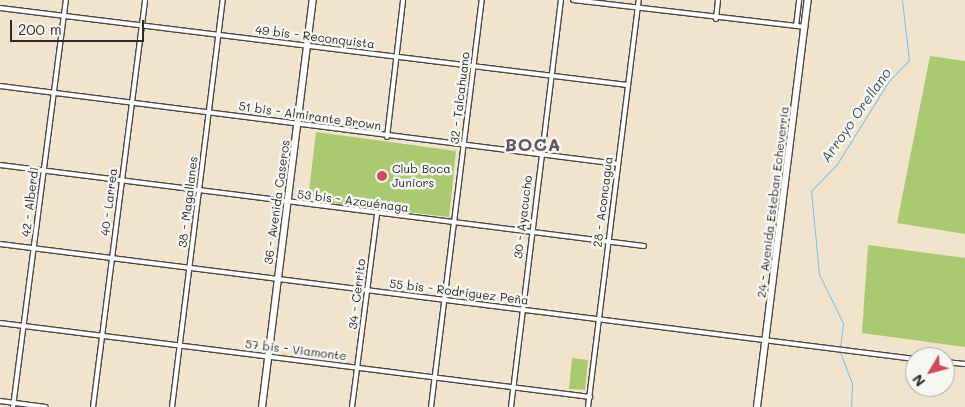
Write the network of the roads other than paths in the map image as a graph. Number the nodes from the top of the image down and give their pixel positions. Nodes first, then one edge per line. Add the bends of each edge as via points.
1 (66, 0) edge
2 (145, 0) edge
3 (223, 0) edge
4 (313, 0) edge
5 (404, 0) edge
6 (482, 0) edge
7 (561, 0) edge
8 (573, 0) edge
9 (639, 0) edge
10 (718, 0) edge
11 (799, 0) edge
12 (808, 0) edge
13 (638, 7) junction
14 (0, 8) edge
15 (64, 16) junction
16 (716, 19) junction
17 (142, 25) junction
18 (796, 26) junction
19 (805, 27) junction
20 (219, 35) junction
21 (308, 46) junction
22 (396, 58) junction
23 (473, 68) junction
24 (551, 76) junction
25 (627, 85) junction
26 (0, 86) edge
27 (53, 93) junction
28 (131, 104) junction
29 (209, 112) junction
30 (297, 124) junction
31 (387, 137) junction
32 (464, 146) junction
33 (541, 155) junction
34 (618, 164) junction
35 (0, 165) edge
36 (44, 171) junction
37 (122, 180) junction
38 (200, 189) junction
39 (287, 203) junction
40 (377, 214) junction
41 (454, 223) junction
42 (532, 232) junction
43 (608, 242) junction
44 (0, 244) edge
45 (644, 246) dead end
46 (34, 248) junction
47 (112, 258) junction
48 (190, 268) junction
49 (277, 280) junction
50 (367, 291) junction
51 (444, 301) junction
52 (522, 310) junction
53 (599, 322) junction
54 (0, 323) edge
55 (24, 326) junction
56 (102, 336) junction
57 (765, 343) junction
58 (179, 346) junction
59 (269, 358) junction
60 (905, 358) edge
61 (358, 368) junction
62 (436, 378) junction
63 (514, 388) junction
64 (590, 397) junction
65 (0, 401) edge
66 (14, 405) edge
67 (46, 407) edge
68 (93, 407) edge
69 (172, 407) edge
70 (262, 407) edge
71 (352, 407) edge
72 (432, 407) edge
73 (511, 407) edge
74 (588, 407) edge
75 (757, 407) edge

1 - 15 street, 42 - Alberdi
2 - 17 street, 40 - Larrea
3 - 20 street, 38 - Magallanes
4 - 21 main road, 36 - Avenida Caseros
5 - 22 street
6 - 23 street, 32 - Talcahuano
7 - 24 street, 30 - Ayacucho
8 - 13 street
9 - 13 street, 28 - Aconcagua
10 - 16 street
11 - 18 street
12 - 19 main road, 24 - Avenida Esteban Echeverría
13 - 16 street
13 - 25 street, 28 - Aconcagua
14 - 15 street, 49 bis - Reconquista
15 - 17 street, 49 bis - Reconquista
15 - 27 street, 42 - Alberdi
16 - 18 street
17 - 20 street, 49 bis - Reconquista
17 - 28 street, 40 - Larrea
18 - 19 street
19 - 57 main road, 24 - Avenida Esteban Echeverría
20 - 21 street, 49 bis - Reconquista
20 - 29 street, 38 - Magallanes
21 - 22 street, 49 bis - Reconquista
21 - 30 main road, 36 - Avenida Caseros
22 - 23 street, 49 bis - Reconquista
22 - 31 street
23 - 24 street, 49 bis - Reconquista
23 - 32 street, 32 - Talcahuano
24 - 25 street, 49 bis - Reconquista
24 - 33 street, 30 - Ayacucho
25 - 34 street, 28 - Aconcagua
26 - 27 street, 51 bis - Almirante Brown
27 - 28 street, 51 bis - Almirante Brown
27 - 36 street, 42 - Alberdi
28 - 29 street, 51 bis - Almirante Brown
28 - 37 street, 40 - Larrea
29 - 30 street, 51 bis - Almirante Brown
29 - 38 street, 38 - Magallanes
30 - 31 street, 51 bis - Almirante Brown
30 - 39 main road, 36 - Avenida Caseros
31 - 32 street, 51 bis - Almirante Brown
32 - 33 street, 51 bis - Almirante Brown
32 - 41 street, 32 - Talcahuano
33 - 34 street, 51 bis - Almirante Brown
33 - 42 street, 30 - Ayacucho
34 - 43 street, 28 - Aconcagua
35 - 36 street, 53 bis - Azcuénaga
36 - 37 street, 53 bis - Azcuénaga
36 - 46 street, 42 - Alberdi
37 - 38 street, 53 bis - Azcuénaga
37 - 47 street, 40 - Larrea
38 - 39 street, 53 bis - Azcuénaga
38 - 48 street, 38 - Magallanes
39 - 40 street, 53 bis - Azcuénaga
39 - 49 main road, 36 - Avenida Caseros
40 - 41 street, 53 bis - Azcuénaga
40 - 50 street, 34 - Cerrito
41 - 42 street, 53 bis - Azcuénaga
41 - 51 street, 32 - Talcahuano
42 - 43 street, 53 bis - Azcuénaga
42 - 52 street, 30 - Ayacucho
43 - 45 street, 53 bis - Azcuénaga
43 - 53 street, 28 - Aconcagua
44 - 46 street, 55 bis - Rodríguez Peña
46 - 47 street, 55 bis - Rodríguez Peña
46 - 55 street, 42 - Alberdi
47 - 48 street, 55 bis - Rodríguez Peña
47 - 56 street, 40 - Larrea
48 - 49 street, 55 bis - Rodríguez Peña
48 - 58 street, 38 - Magallanes
49 - 50 street, 55 bis - Rodríguez Peña
49 - 59 main road, 36 - Avenida Caseros
50 - 51 street, 55 bis - Rodríguez Peña
50 - 61 street, 34 - Cerrito
51 - 52 street, 55 bis - Rodríguez Peña
51 - 62 street, 32 - Talcahuano
52 - 53 street, 55 bis - Rodríguez Peña
52 - 63 street, 30 - Ayacucho
53 - 57 street, 55 bis - Rodríguez Peña
53 - 64 street, 28 - Aconcagua
54 - 55 street, 57 bis - Viamonte
55 - 56 street, 57 bis - Viamonte
55 - 66 street, 42 - Alberdi
56 - 58 street, 57 bis - Viamonte
56 - 68 street, 40 - Larrea
57 - 60 street, 55 bis - Rodríguez Peña
57 - 75 main road, 24 - Avenida Esteban Echeverría
58 - 59 street, 57 bis - Viamonte
58 - 69 street, 38 - Magallanes
59 - 61 street, 57 bis - Viamonte
59 - 70 main road, 36 - Avenida Caseros
61 - 62 street, 57 bis - Viamonte
61 - 71 street, 34 - Cerrito
62 - 63 street, 57 bis - Viamonte
62 - 72 street, 32 - Talcahuano
63 - 64 street, 57 bis - Viamonte
63 - 73 street, 30 - Ayacucho
64 - 74 street, 28 - Aconcagua
65 - 66 street
66 - 67 street

